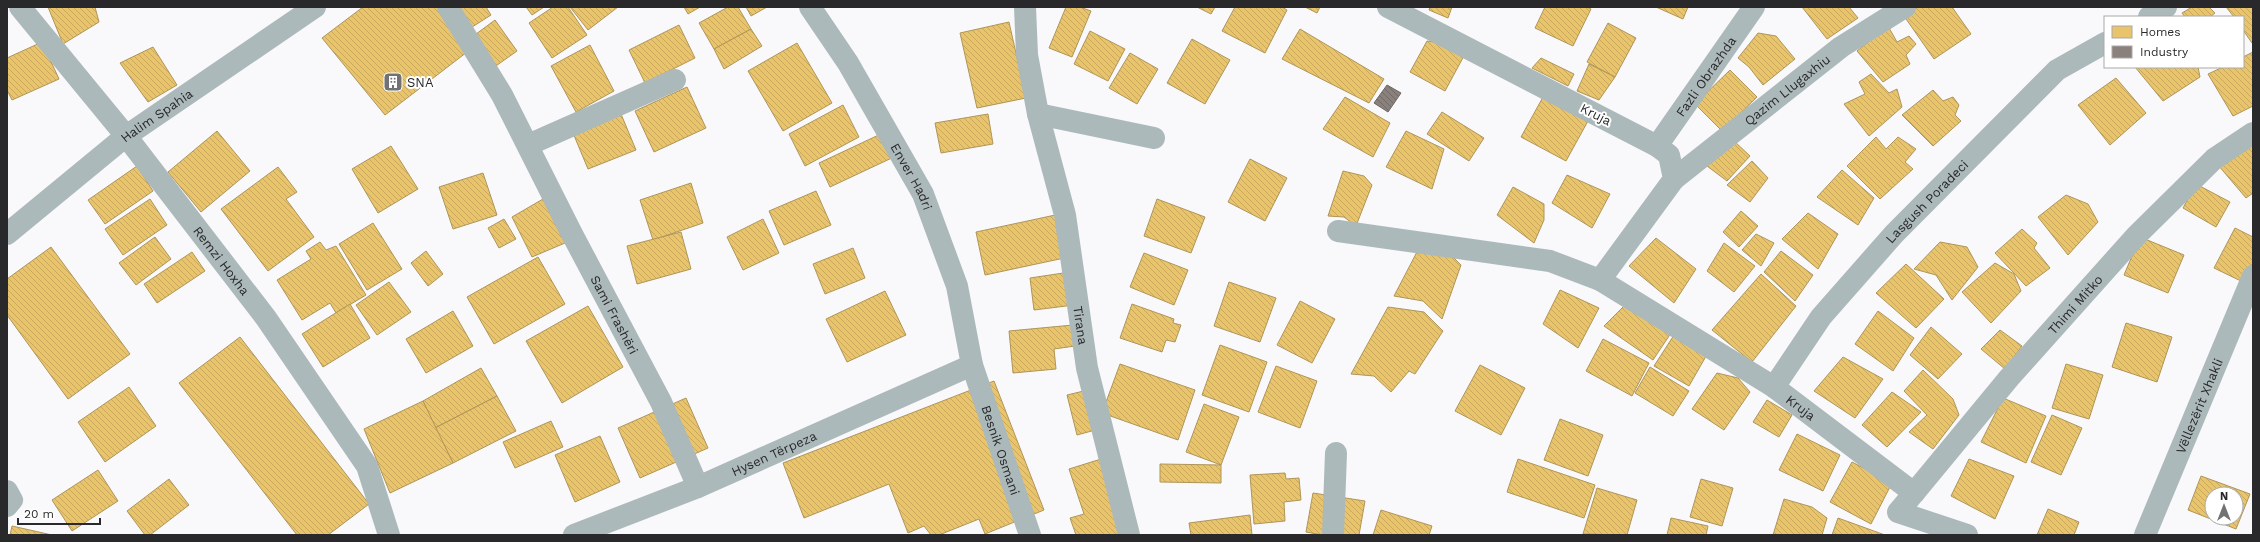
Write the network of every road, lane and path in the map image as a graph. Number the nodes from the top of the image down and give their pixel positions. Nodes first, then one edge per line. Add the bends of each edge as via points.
1 (20, 7) edge
2 (315, 7) edge
3 (448, 7) edge
4 (810, 7) edge
5 (1024, 7) edge
6 (1388, 7) edge
7 (1754, 7) edge
8 (1905, 7) edge
9 (2166, 7) edge
10 (2151, 16) edge
11 (2104, 44) edge
12 (675, 80) dead end
13 (1038, 114) junction
14 (2253, 133) edge
15 (126, 136) junction
16 (1154, 138) dead end
17 (528, 145) junction
18 (1657, 146) junction
19 (1674, 179) junction
20 (1338, 231) dead end
21 (7, 234) edge
22 (2253, 276) edge
23 (1600, 280) junction
24 (972, 365) junction
25 (1774, 387) junction
26 (1336, 453) dead end
27 (698, 487) junction
28 (7, 491) edge
29 (1914, 493) junction
30 (7, 506) edge
31 (389, 535) edge
32 (574, 535) edge
33 (1030, 535) edge
34 (1130, 535) edge
35 (1333, 535) edge
36 (1967, 535) edge
37 (2145, 535) edge

1 - 15 street, Remzi Hoxha
2 - 15 street, Halim Spahia
3 - 17 street, Sami Frashëri via 502,95
4 - 24 street, Enver Hadri via 848,63 923,194 957,286
5 - 13 street, Tirana via 1027,55
6 - 18 street, Kruja
7 - 18 street, Fazli Obrazhda
8 - 19 street, Qazim Llugaxhiu via 1841,47
9 - 10 street
11 - 25 street, Lasgush Poradeci via 2057,70 1894,234 1821,317
12 - 17 street
13 - 16 street
13 - 34 street, Tirana via 1066,215 1087,368
14 - 29 street, Thimi Mitko via 2214,159 2136,236 2009,378
15 - 21 street, Halim Spahia
15 - 31 street, Remzi Hoxha via 266,318 367,466
17 - 27 street, Sami Frashëri via 660,402
18 - 19 street, Kruja via 1669,155
19 - 23 street
20 - 23 street, Kruja via 1550,261
22 - 37 street, Vëllezërit Xhakli
23 - 25 street, Kruja
24 - 27 street, Hysen Tërpeza
24 - 33 street, Besnik Osmani
25 - 29 street, Kruja
26 - 35 street
27 - 32 street, Hysen Tërpeza
28 - 30 street via 12,500
29 - 36 street via 1898,512

